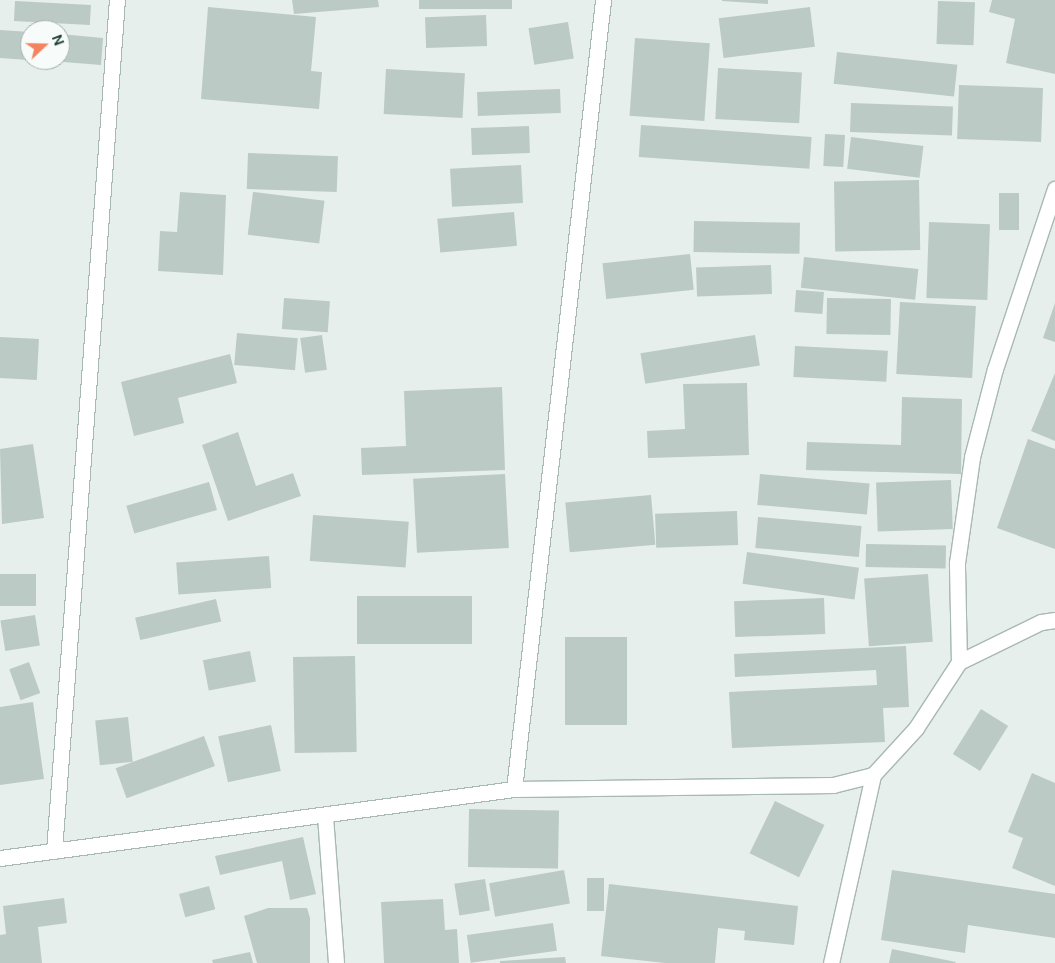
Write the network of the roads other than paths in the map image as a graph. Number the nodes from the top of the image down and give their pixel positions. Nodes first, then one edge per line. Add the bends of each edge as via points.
1 (117, 0) edge
2 (603, 0) edge
3 (1055, 189) edge
4 (1055, 620) edge
5 (958, 662) junction
6 (873, 774) junction
7 (514, 790) junction
8 (325, 816) junction
9 (54, 851) junction
10 (0, 858) edge
11 (336, 963) edge
12 (831, 963) edge

1 - 9 street
2 - 7 street
3 - 5 street via 995,369 972,457 957,562
4 - 5 street via 1041,622
5 - 6 street via 916,728
6 - 7 street via 833,785
6 - 12 street
7 - 8 street
8 - 9 street
8 - 11 street
9 - 10 street

